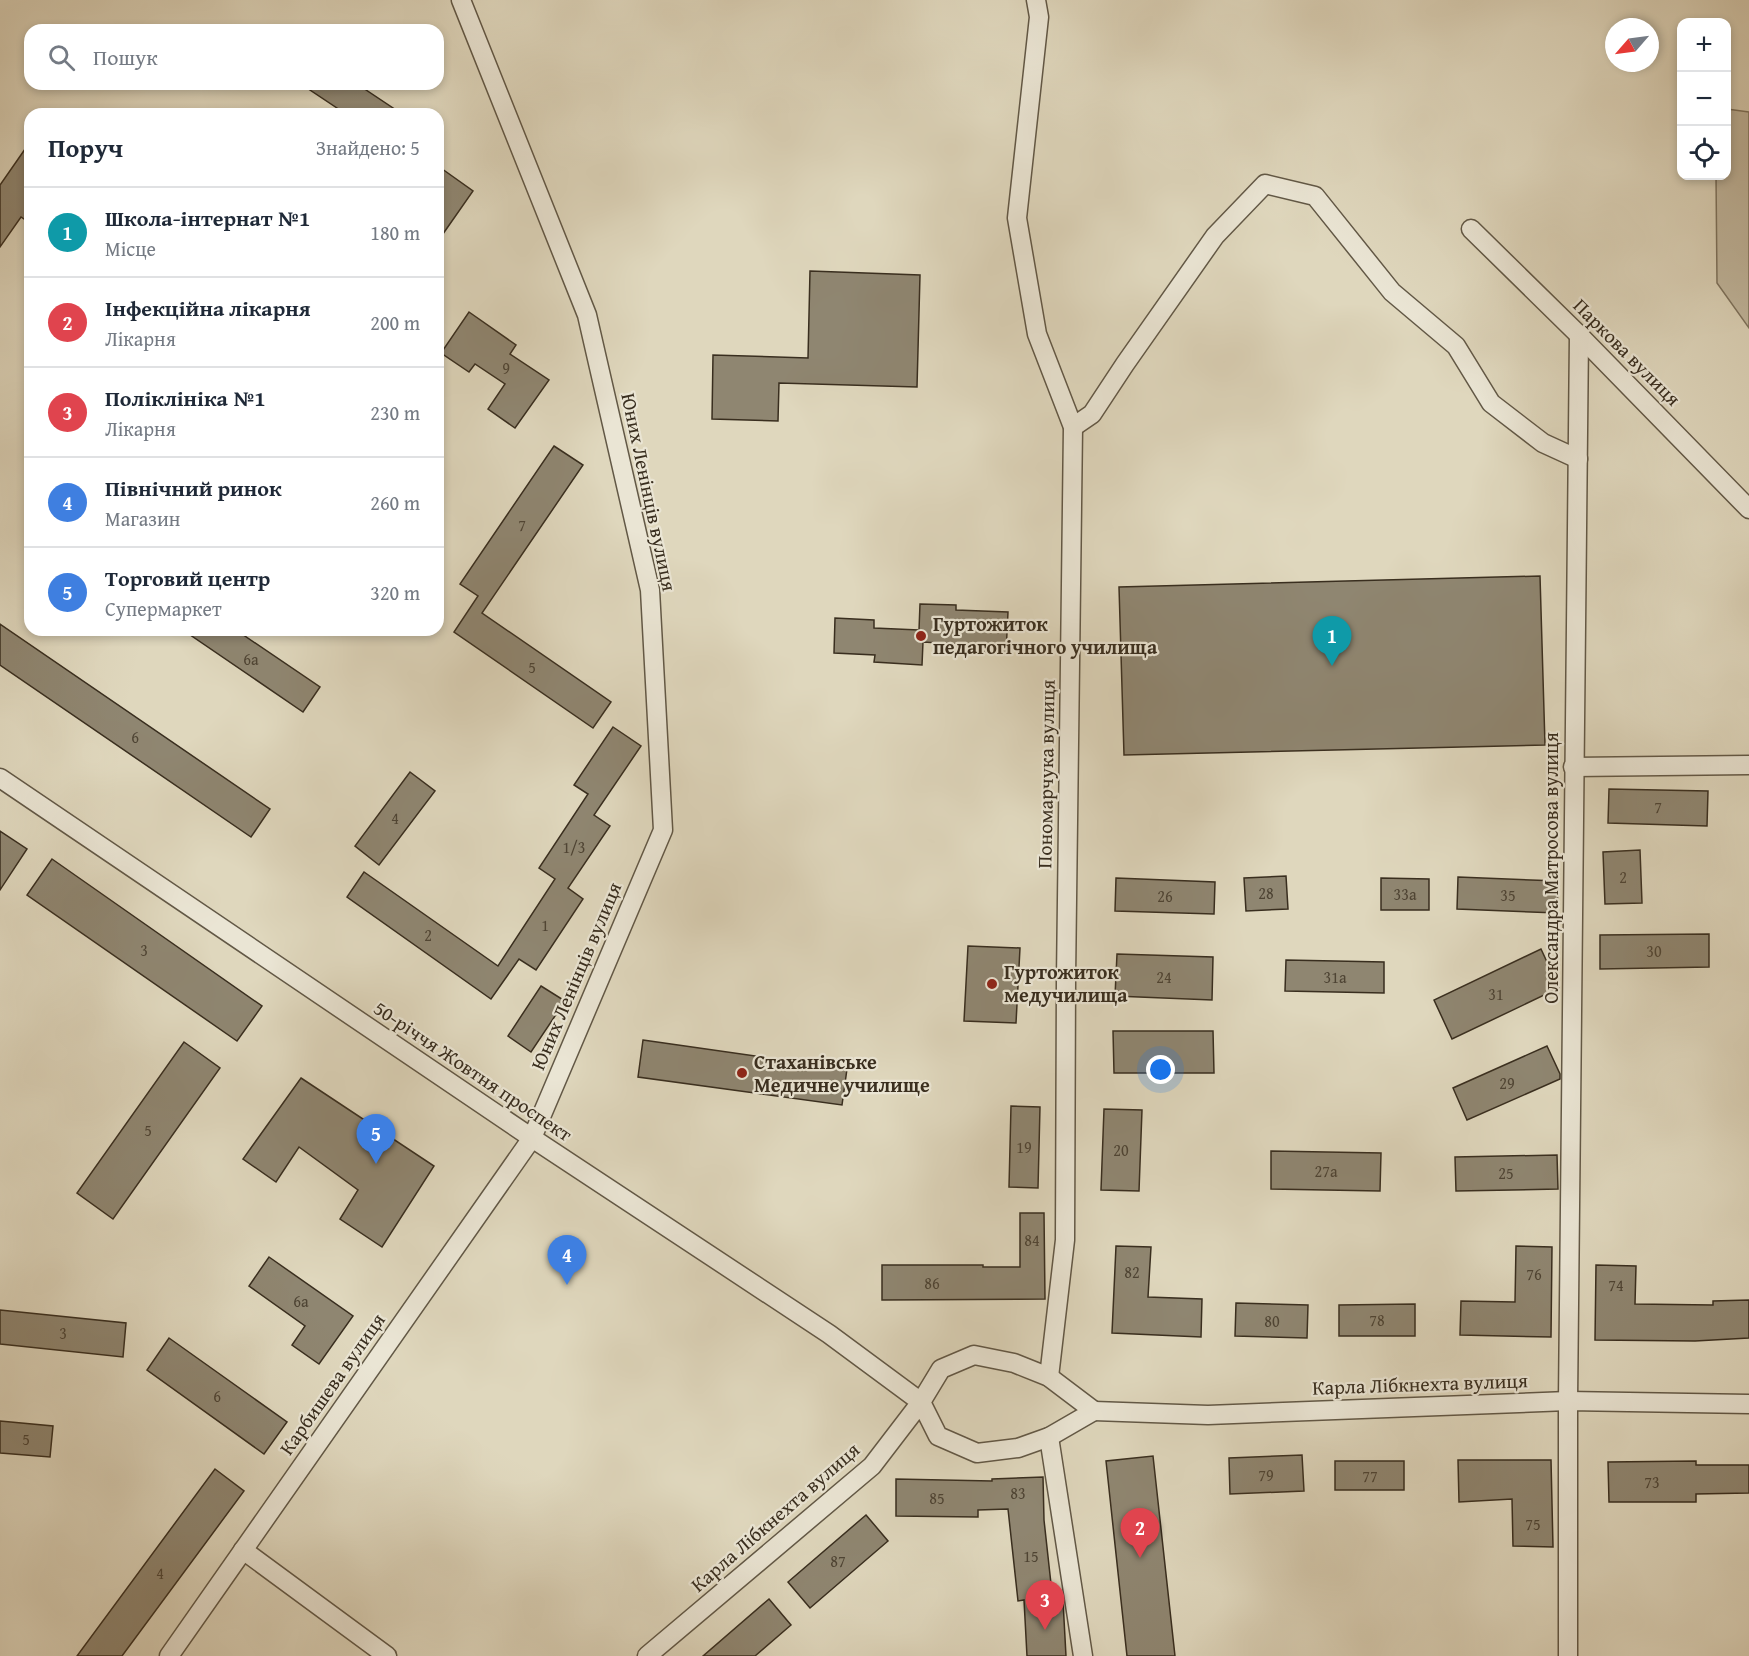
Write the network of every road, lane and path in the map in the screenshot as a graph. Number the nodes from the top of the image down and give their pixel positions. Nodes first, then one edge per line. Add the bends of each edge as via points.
1 (460, 0) edge
2 (1036, 0) edge
3 (1471, 229) dead end
4 (1579, 335) junction
5 (1073, 427) junction
6 (1578, 459) junction
7 (1749, 509) edge
8 (1749, 765) edge
9 (1574, 767) junction
10 (0, 778) edge
11 (532, 1138) junction
12 (1049, 1377) junction
13 (1568, 1401) junction
14 (921, 1402) junction
15 (1749, 1404) edge
16 (1094, 1411) junction
17 (1049, 1437) junction
18 (243, 1550) junction
19 (169, 1656) edge
20 (387, 1656) edge
21 (647, 1656) edge
22 (1083, 1656) edge
23 (1569, 1656) edge

1 - 11 street, Юних Ленінців вулиця via 587,315 650,590 663,830
2 - 5 street, Пономарчука вулиця via 1040,17 1017,218 1037,334
3 - 4 street, Паркова вулиця
4 - 6 street, Олександра Матросова вулиця
4 - 7 street, Паркова вулиця
5 - 6 street via 1092,414 1215,236 1264,184 1315,196 1392,292 1456,346 1491,403 1543,443
5 - 12 street, Пономарчука вулиця via 1065,1240
6 - 9 street, Олександра Матросова вулиця
8 - 9 street
9 - 13 street, Олександра Матросова вулиця
10 - 11 street, 50-річчя Жовтня проспект
11 - 14 street, 50-річчя Жовтня проспект via 829,1334
11 - 18 street, Карбишева вулиця
12 - 14 street, Карла Лібкнехта вулиця via 1014,1363 974,1354 941,1369
12 - 16 street, Карла Лібкнехта вулиця
13 - 15 street, Карла Лібкнехта вулиця
13 - 16 street, Карла Лібкнехта вулиця via 1208,1415
13 - 23 street, Олександра Матросова вулиця
14 - 17 street via 938,1436 977,1453 1018,1448
14 - 21 street, Карла Лібкнехта вулиця via 872,1466
16 - 17 street
17 - 22 street
18 - 19 street, Карбишева вулиця
18 - 20 street

